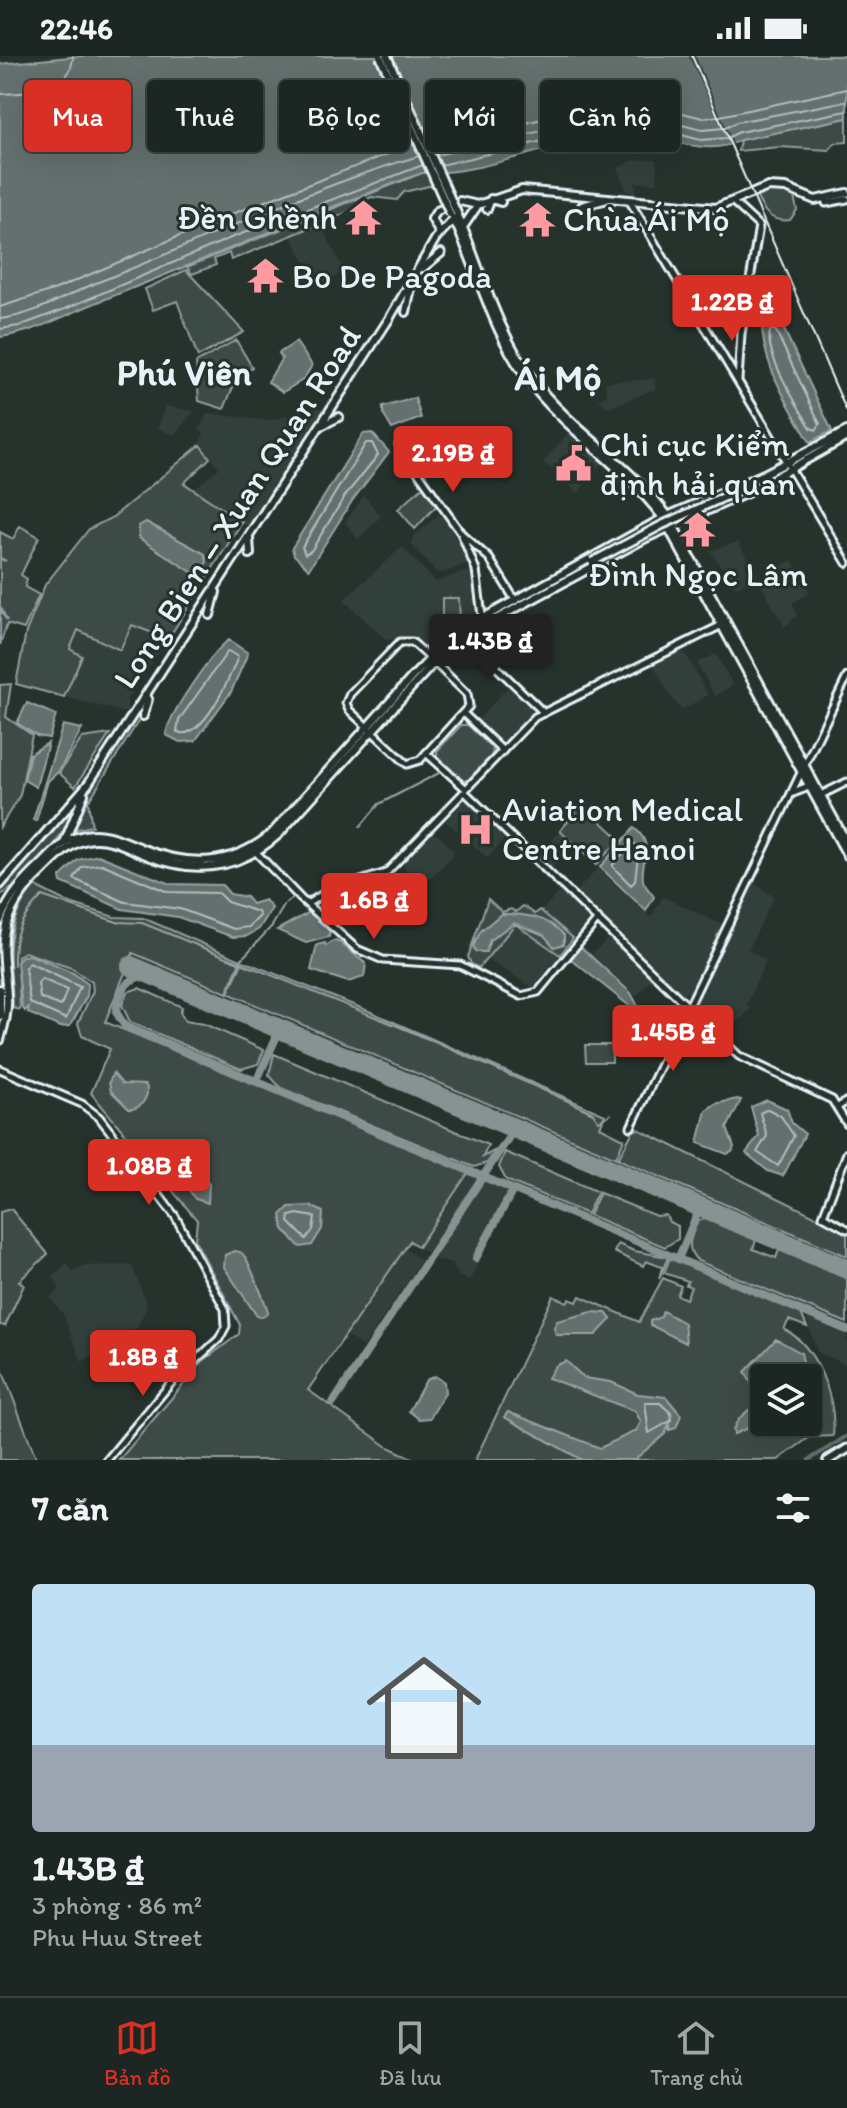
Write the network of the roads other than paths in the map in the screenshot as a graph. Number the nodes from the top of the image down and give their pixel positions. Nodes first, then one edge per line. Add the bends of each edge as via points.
1 (383, 56) edge
2 (847, 193) edge
3 (611, 198) junction
4 (491, 199) junction
5 (825, 199) junction
6 (847, 199) edge
7 (629, 200) junction
8 (501, 202) dead end
9 (733, 202) junction
10 (478, 205) junction
11 (582, 206) dead end
12 (487, 209) dead end
13 (454, 214) junction
14 (471, 216) junction
15 (461, 229) junction
16 (442, 232) junction
17 (441, 253) dead end
18 (419, 269) junction
19 (412, 281) junction
20 (697, 296) dead end
21 (689, 299) junction
22 (406, 312) dead end
23 (738, 364) junction
24 (730, 368) junction
25 (738, 382) junction
26 (552, 405) junction
27 (339, 417) dead end
28 (318, 428) junction
29 (847, 431) edge
30 (847, 437) edge
31 (399, 445) dead end
32 (789, 465) junction
33 (766, 477) junction
34 (660, 505) junction
35 (680, 511) junction
36 (665, 517) junction
37 (687, 519) junction
38 (671, 526) junction
39 (461, 533) junction
40 (249, 538) junction
41 (681, 538) junction
42 (250, 554) dead end
43 (847, 563) edge
44 (578, 570) junction
45 (218, 584) junction
46 (515, 600) junction
47 (210, 615) dead end
48 (482, 621) junction
49 (722, 625) junction
50 (432, 660) junction
51 (847, 677) edge
52 (150, 692) junction
53 (544, 713) junction
54 (464, 714) junction
55 (143, 716) dead end
56 (369, 730) junction
57 (503, 751) junction
58 (426, 753) junction
59 (804, 769) junction
60 (847, 782) edge
61 (88, 784) junction
62 (810, 786) junction
63 (464, 791) junction
64 (792, 793) junction
65 (821, 795) junction
66 (70, 828) junction
67 (78, 836) junction
68 (96, 836) junction
69 (64, 843) junction
70 (847, 843) edge
71 (254, 851) junction
72 (847, 855) edge
73 (0, 885) edge
74 (307, 904) junction
75 (0, 919) edge
76 (598, 919) junction
77 (0, 989) edge
78 (687, 1006) junction
79 (0, 1016) edge
80 (0, 1040) edge
81 (0, 1069) edge
82 (847, 1101) edge
83 (838, 1107) junction
84 (847, 1124) edge
85 (631, 1127) dead end
86 (847, 1153) edge
87 (847, 1229) edge
88 (847, 1449) edge
89 (107, 1460) edge
90 (828, 1460) edge

1 - 13 main road, bridge
2 - 5 main road
3 - 4 main road, Long Bien – Xuan Quan Road via 527,190
3 - 7 main road, Long Bien – Xuan Quan Road
3 - 11 main road
4 - 8 main road
4 - 10 main road, Long Bien – Xuan Quan Road
4 - 12 main road
5 - 6 street
5 - 9 main road, Long Bien – Xuan Quan Road via 777,187
7 - 9 main road, Long Bien – Xuan Quan Road via 715,208
7 - 21 street
9 - 23 street via 759,226
10 - 14 main road
10 - 16 main road, Long Bien – Xuan Quan Road via 462,200 435,212 432,221
13 - 14 main road
13 - 15 main road
13 - 16 main road
14 - 15 main road
15 - 16 main road
15 - 26 main road via 514,348
16 - 18 main road, Long Bien – Xuan Quan Road
17 - 18 main road
18 - 19 main road, Long Bien – Xuan Quan Road
19 - 22 main road
19 - 28 main road, Long Bien – Xuan Quan Road
20 - 21 street
21 - 24 street
23 - 24 street
23 - 25 street
24 - 25 street
25 - 32 street
26 - 34 main road
26 - 36 main road
27 - 28 main road
28 - 40 main road, Long Bien – Xuan Quan Road
29 - 32 main road
30 - 32 main road
31 - 39 street
32 - 33 main road
32 - 43 street
33 - 35 main road
33 - 37 main road
33 - 44 main road, bridge
34 - 35 main road
34 - 36 main road
35 - 36 main road
36 - 38 main road
36 - 44 main road
37 - 38 main road
37 - 41 main road
38 - 41 main road
38 - 44 main road
38 - 49 main road
39 - 46 street via 489,558
39 - 48 street via 476,570
40 - 42 main road
40 - 45 main road, Long Bien – Xuan Quan Road
41 - 59 main road
44 - 46 main road
44 - 48 main road
45 - 47 main road
45 - 52 main road, Long Bien – Xuan Quan Road
46 - 48 main road
48 - 50 main road via 456,633
48 - 53 street via 492,663
49 - 53 street
49 - 59 main road
50 - 54 street via 468,696
50 - 56 main road
50 - 56 street via 412,642 400,642 350,694 347,708
51 - 59 street
52 - 55 main road
52 - 61 main road, Long Bien – Xuan Quan Road
53 - 57 street
54 - 57 street
54 - 58 street
56 - 58 street via 405,763 416,763
56 - 71 main road
57 - 63 street
58 - 63 street
59 - 62 main road
59 - 64 street
59 - 65 main road
60 - 65 street
61 - 66 main road
61 - 73 main road, Long Bien – Xuan Quan Road
62 - 64 main road
62 - 72 main road
63 - 74 street via 386,873 326,892
63 - 76 street
64 - 78 street
65 - 70 main road
66 - 67 main road
66 - 69 main road
67 - 68 main road
67 - 69 main road
68 - 71 main road via 194,863
68 - 80 main road via 66,848 12,907 1,943 8,999
69 - 75 main road via 21,884
71 - 74 street
74 - 76 street via 373,957 460,965 525,996 538,992
76 - 78 street
77 - 79 main road
78 - 83 street via 739,1056
78 - 85 street
81 - 89 street via 82,1104 99,1117 175,1216 225,1309 226,1326 219,1339 171,1383
82 - 83 street
83 - 84 street
86 - 87 street via 823,1218
88 - 90 highway

